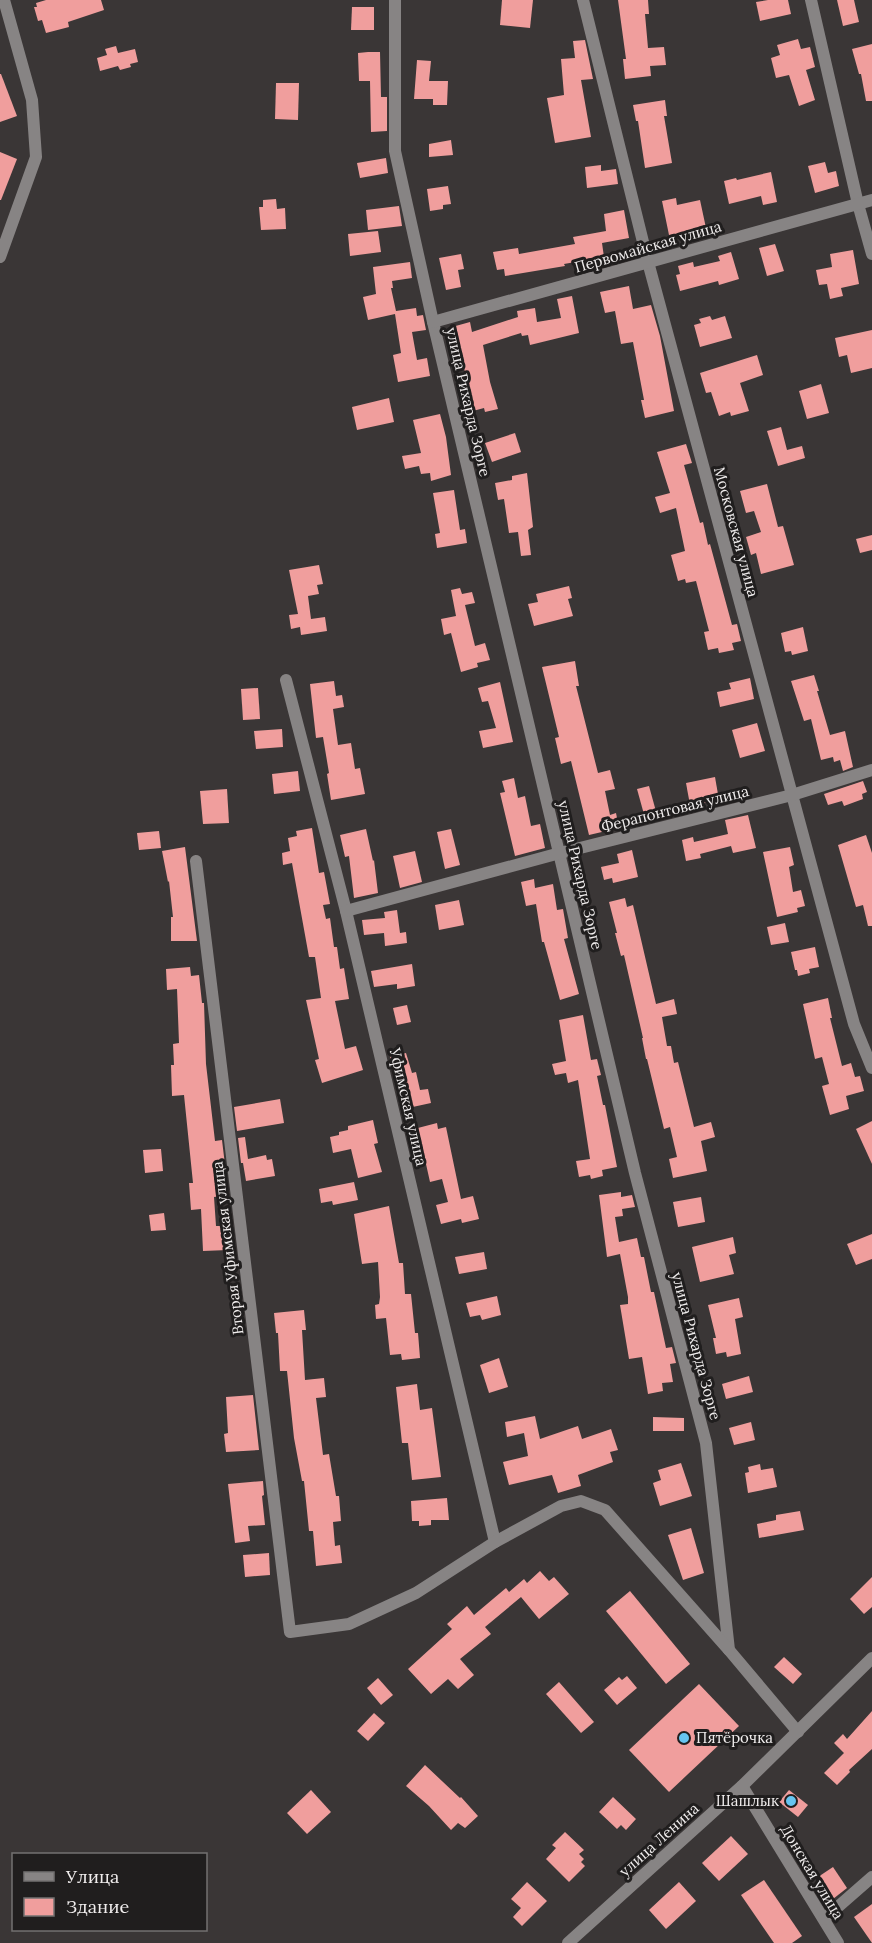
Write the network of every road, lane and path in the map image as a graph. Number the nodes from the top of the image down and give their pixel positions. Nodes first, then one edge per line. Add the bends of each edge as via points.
1 (4, 0) edge
2 (395, 0) edge
3 (583, 0) edge
4 (811, 0) edge
5 (872, 200) edge
6 (858, 204) junction
7 (872, 254) edge
8 (0, 257) edge
9 (648, 262) junction
10 (433, 322) junction
11 (285, 680) dead end
12 (872, 770) edge
13 (792, 795) junction
14 (560, 853) junction
15 (196, 861) dead end
16 (346, 911) junction
17 (872, 1068) edge
18 (495, 1542) junction
19 (729, 1650) junction
20 (872, 1658) edge
21 (798, 1732) junction
22 (742, 1786) junction
23 (872, 1877) edge
24 (824, 1919) junction
25 (568, 1943) edge
26 (838, 1943) edge

1 - 8 street via 32,100 36,157
2 - 10 street, улица Рихарда Зорге via 395,152
3 - 9 street, Московская улица
4 - 6 street
5 - 6 street, Первомайская улица
6 - 7 street
6 - 9 street, Первомайская улица
9 - 10 street, Первомайская улица
9 - 13 street, Московская улица
10 - 14 street, улица Рихарда Зорге
11 - 16 street, Уфимская улица
12 - 13 street, Ферапонтовая улица
13 - 14 street, Ферапонтовая улица
13 - 17 street, Московская улица via 854,1024
14 - 16 street, Ферапонтовая улица
14 - 19 street, улица Рихарда Зорге via 635,1173 706,1443
15 - 18 street, Вторая Уфимская улица via 290,1632 350,1624 416,1593
16 - 18 street, Уфимская улица
18 - 19 street via 561,1506 581,1501 605,1510
19 - 21 street
20 - 21 street, улица Ленина
21 - 22 street, улица Ленина
22 - 24 street, Донская улица
22 - 25 street, улица Ленина
23 - 24 street
24 - 26 street, Донская улица

